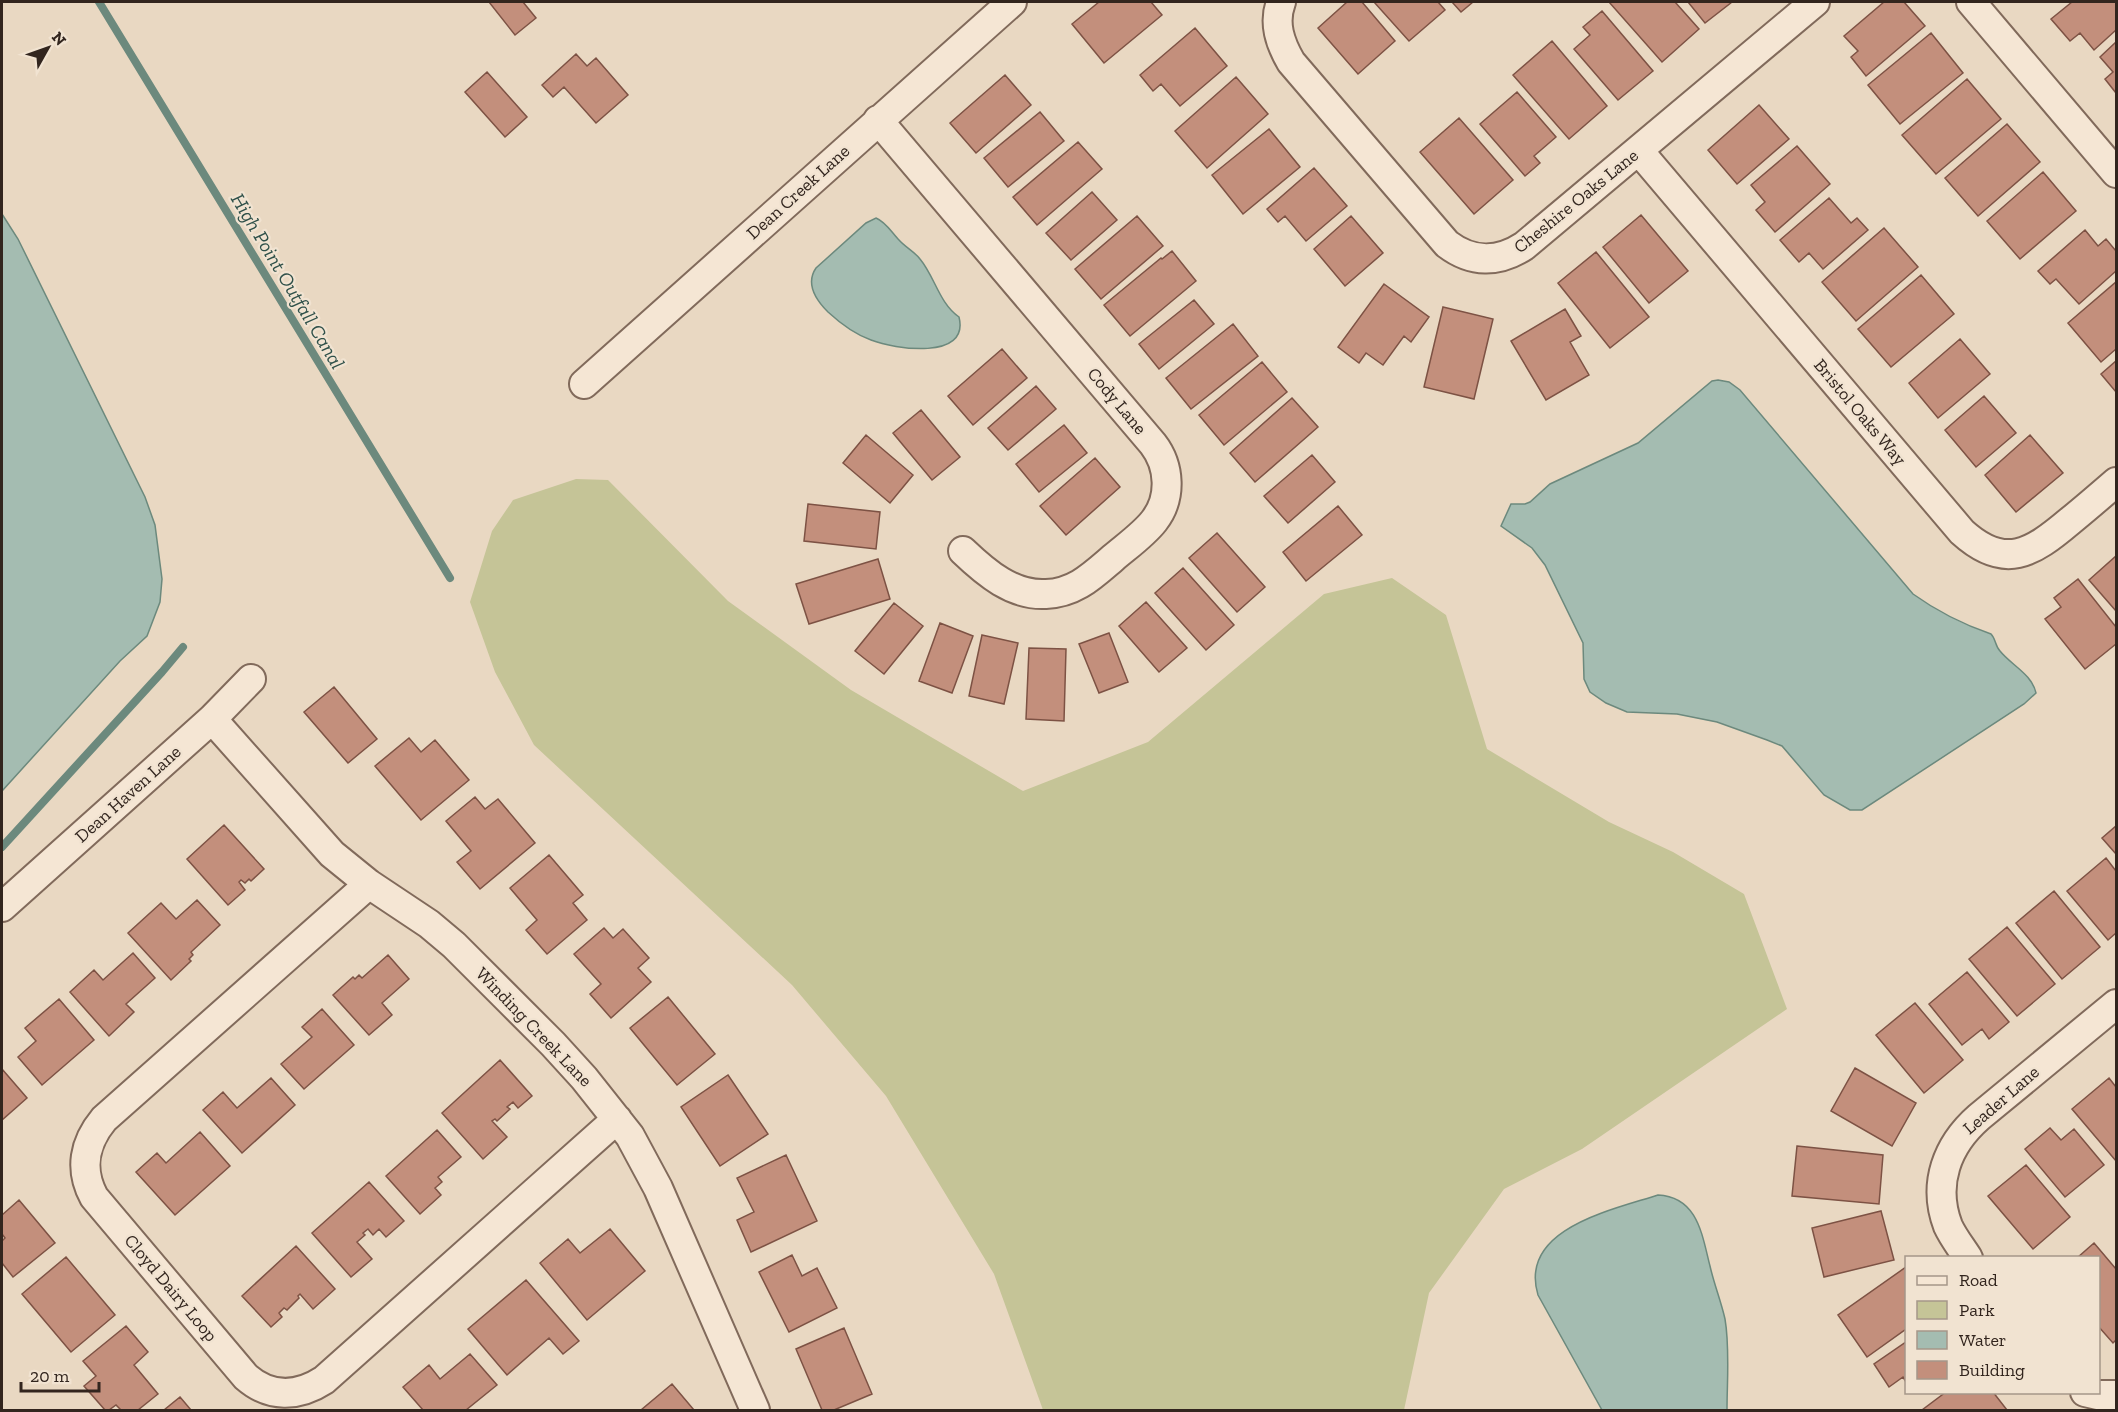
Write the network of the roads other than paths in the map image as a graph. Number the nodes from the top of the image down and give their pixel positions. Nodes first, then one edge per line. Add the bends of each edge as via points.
1 (1012, 2) edge
2 (1281, 2) edge
3 (1815, 2) edge
4 (1971, 2) edge
5 (878, 120) junction
6 (1639, 151) junction
7 (2116, 173) edge
8 (584, 384) dead end
9 (2116, 482) edge
10 (963, 551) dead end
11 (251, 679) dead end
12 (212, 719) junction
13 (369, 884) junction
14 (2, 907) edge
15 (2116, 1004) edge
16 (617, 1119) junction
17 (1967, 1256) edge
18 (2094, 1394) edge
19 (2116, 1395) edge
20 (755, 1410) edge

1 - 5 street, Dean Creek Lane
2 - 6 street, Cheshire Oaks Lane via 1277,26 1291,62 1438,235 1467,256 1490,260 1514,253
3 - 6 street, Cheshire Oaks Lane
4 - 7 street
5 - 8 street, Dean Creek Lane
5 - 10 street, Cody Lane via 1153,444 1165,466 1166,492 1156,519 1071,590 1045,595 1015,588 986,573
6 - 9 street, Bristol Oaks Way via 1977,545 2002,554 2032,549 2051,538
11 - 12 street, Dean Haven Lane
12 - 13 street, Winding Creek Lane via 318,840
12 - 14 street, Dean Haven Lane
13 - 16 street, Winding Creek Lane via 454,945 570,1062
13 - 16 street, Cloyd Dairy Loop via 104,1119 88,1146 85,1172 94,1197 246,1377 264,1389 282,1394 307,1390 324,1380
15 - 17 street, Leader Lane via 1978,1117 1953,1146 1944,1168 1943,1204 1948,1225
16 - 20 street, Winding Creek Lane via 658,1188
18 - 19 street

